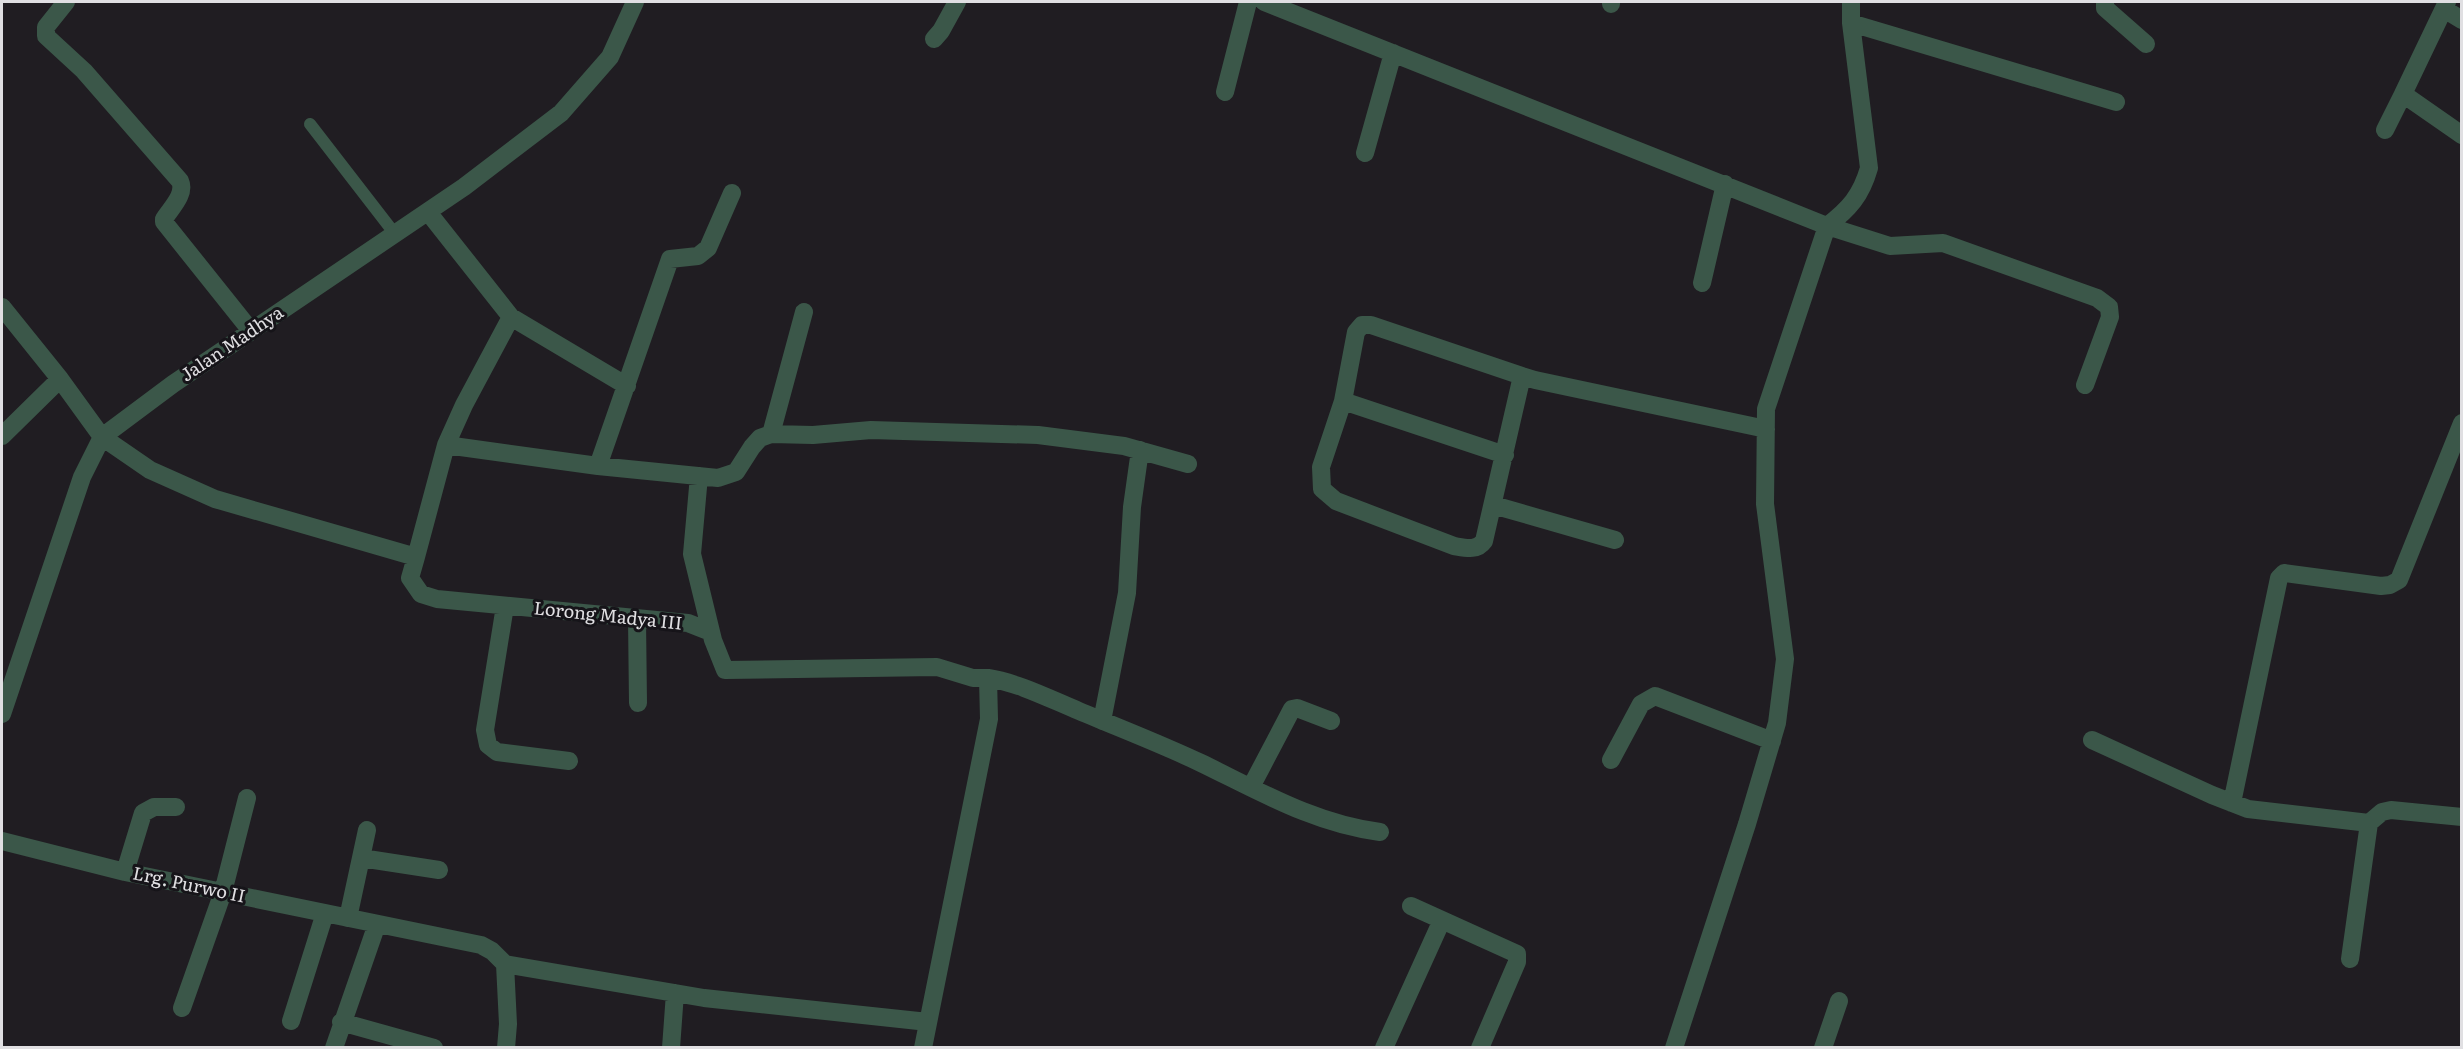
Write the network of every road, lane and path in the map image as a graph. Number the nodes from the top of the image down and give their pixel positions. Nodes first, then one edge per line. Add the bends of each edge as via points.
1 (66, 2) edge
2 (635, 2) edge
3 (957, 2) edge
4 (1248, 2) edge
5 (1264, 2) edge
6 (1851, 2) edge
7 (2105, 2) edge
8 (2446, 5) edge
9 (2462, 20) edge
10 (1851, 23) junction
11 (934, 39) dead end
12 (2146, 44) dead end
13 (1393, 52) junction
14 (1225, 92) dead end
15 (2403, 94) junction
16 (2116, 102) dead end
17 (310, 124) dead end
18 (2385, 130) dead end
19 (2462, 135) edge
20 (1365, 153) dead end
21 (1725, 184) junction
22 (732, 193) dead end
23 (428, 212) junction
24 (1827, 226) junction
25 (395, 234) junction
26 (1702, 283) dead end
27 (804, 312) dead end
28 (3, 314) edge
29 (511, 317) junction
30 (251, 331) junction
31 (1522, 376) junction
32 (60, 379) junction
33 (2085, 385) dead end
34 (627, 386) junction
35 (1343, 401) junction
36 (2462, 423) edge
37 (1766, 429) junction
38 (771, 434) junction
39 (2, 436) edge
40 (102, 437) junction
41 (446, 445) junction
42 (1140, 450) junction
43 (1505, 455) junction
44 (1188, 464) dead end
45 (598, 466) junction
46 (699, 476) junction
47 (1493, 505) junction
48 (1615, 540) dead end
49 (416, 557) junction
50 (505, 606) junction
51 (637, 619) junction
52 (711, 632) junction
53 (988, 678) junction
54 (638, 703) dead end
55 (2, 714) edge
56 (1102, 721) junction
57 (1331, 721) dead end
58 (1772, 741) junction
59 (2092, 741) dead end
60 (1611, 760) dead end
61 (569, 761) dead end
62 (1251, 788) junction
63 (247, 798) dead end
64 (2232, 803) junction
65 (176, 807) dead end
66 (2462, 818) edge
67 (2369, 824) junction
68 (367, 830) dead end
69 (1380, 832) dead end
70 (2, 841) edge
71 (361, 858) junction
72 (439, 870) dead end
73 (125, 872) junction
74 (223, 892) junction
75 (1411, 906) dead end
76 (325, 913) junction
77 (348, 918) junction
78 (1442, 920) junction
79 (377, 924) junction
80 (2350, 959) dead end
81 (505, 964) junction
82 (675, 993) junction
83 (1839, 1001) dead end
84 (182, 1008) dead end
85 (291, 1021) dead end
86 (341, 1022) junction
87 (928, 1022) junction
88 (334, 1047) edge
89 (434, 1047) edge
90 (506, 1047) edge
91 (671, 1047) edge
92 (923, 1047) edge
93 (1384, 1047) edge
94 (1480, 1047) edge
95 (1674, 1047) edge
96 (1823, 1047) edge

1 - 30 street via 46,27 46,36 84,71 180,181 180,194 164,222
2 - 23 street, Jalan Madhya via 610,57 561,113
3 - 11 street
4 - 14 street
5 - 13 street
6 - 10 street
7 - 12 street via 2105,8
8 - 9 street
8 - 15 street
10 - 16 street
10 - 24 street via 1869,168 1849,209
13 - 20 street
13 - 21 street
15 - 18 street
15 - 19 street
17 - 25 lane
21 - 24 street
21 - 26 street
22 - 34 street via 708,248 698,256 670,258
23 - 25 street, Jalan Madhya
23 - 29 street
24 - 33 street via 1890,246 1943,243 2097,298 2109,307 2110,317
24 - 37 street via 1766,409
25 - 30 street, Jalan Madhya
27 - 38 street
28 - 32 street
29 - 34 street
29 - 41 street
30 - 40 street, Jalan Madhya
31 - 35 street via 1362,325 1356,332
31 - 37 street
31 - 43 street
32 - 39 street
32 - 40 street
34 - 45 street
35 - 43 street
35 - 47 street via 1322,467 1322,489 1336,501 1454,546 1474,549 1484,541
36 - 64 street via 2399,580 2381,586 2299,574 2284,573 2279,578
37 - 58 street via 1765,504 1785,659
38 - 42 street via 872,430 991,432
38 - 46 street via 760,438 736,472 718,478
40 - 49 street via 150,470 215,499
40 - 55 street, Jalan Madhya via 81,477
41 - 45 street
41 - 49 street
42 - 44 street
42 - 56 street via 1127,593
43 - 47 street
45 - 46 street
46 - 52 street via 692,554
47 - 48 street
49 - 50 street, Lorong Madya III via 410,578 421,594
50 - 51 street, Lorong Madya III
50 - 61 street via 485,730 488,745 497,752
51 - 52 street, Lorong Madya III via 688,623
51 - 54 street
52 - 53 street via 725,669 731,671 937,667 973,678
53 - 56 street
53 - 87 street via 988,719
56 - 62 street
57 - 62 street via 1292,708
58 - 60 street via 1654,696 1641,704
58 - 95 street
59 - 64 street
62 - 69 street via 1285,805 1346,826
63 - 74 street
64 - 67 street via 2248,809
65 - 73 street via 154,807 143,813
66 - 67 street via 2391,810 2382,812
67 - 80 street
68 - 71 street
70 - 73 street, Lrg. Purwo II
71 - 72 street
71 - 77 street
73 - 74 street, Lrg. Purwo II
74 - 76 street, Lrg. Purwo II
74 - 84 street
75 - 78 street
76 - 77 street, Lrg. Purwo II
76 - 85 street
77 - 79 street, Lrg. Purwo II
78 - 93 street
78 - 94 street via 1518,958
79 - 81 street, Lrg. Purwo II via 482,945
79 - 86 street
81 - 82 street
81 - 90 street
82 - 87 street
82 - 91 street
83 - 96 street
86 - 88 street
86 - 89 street
87 - 92 street

